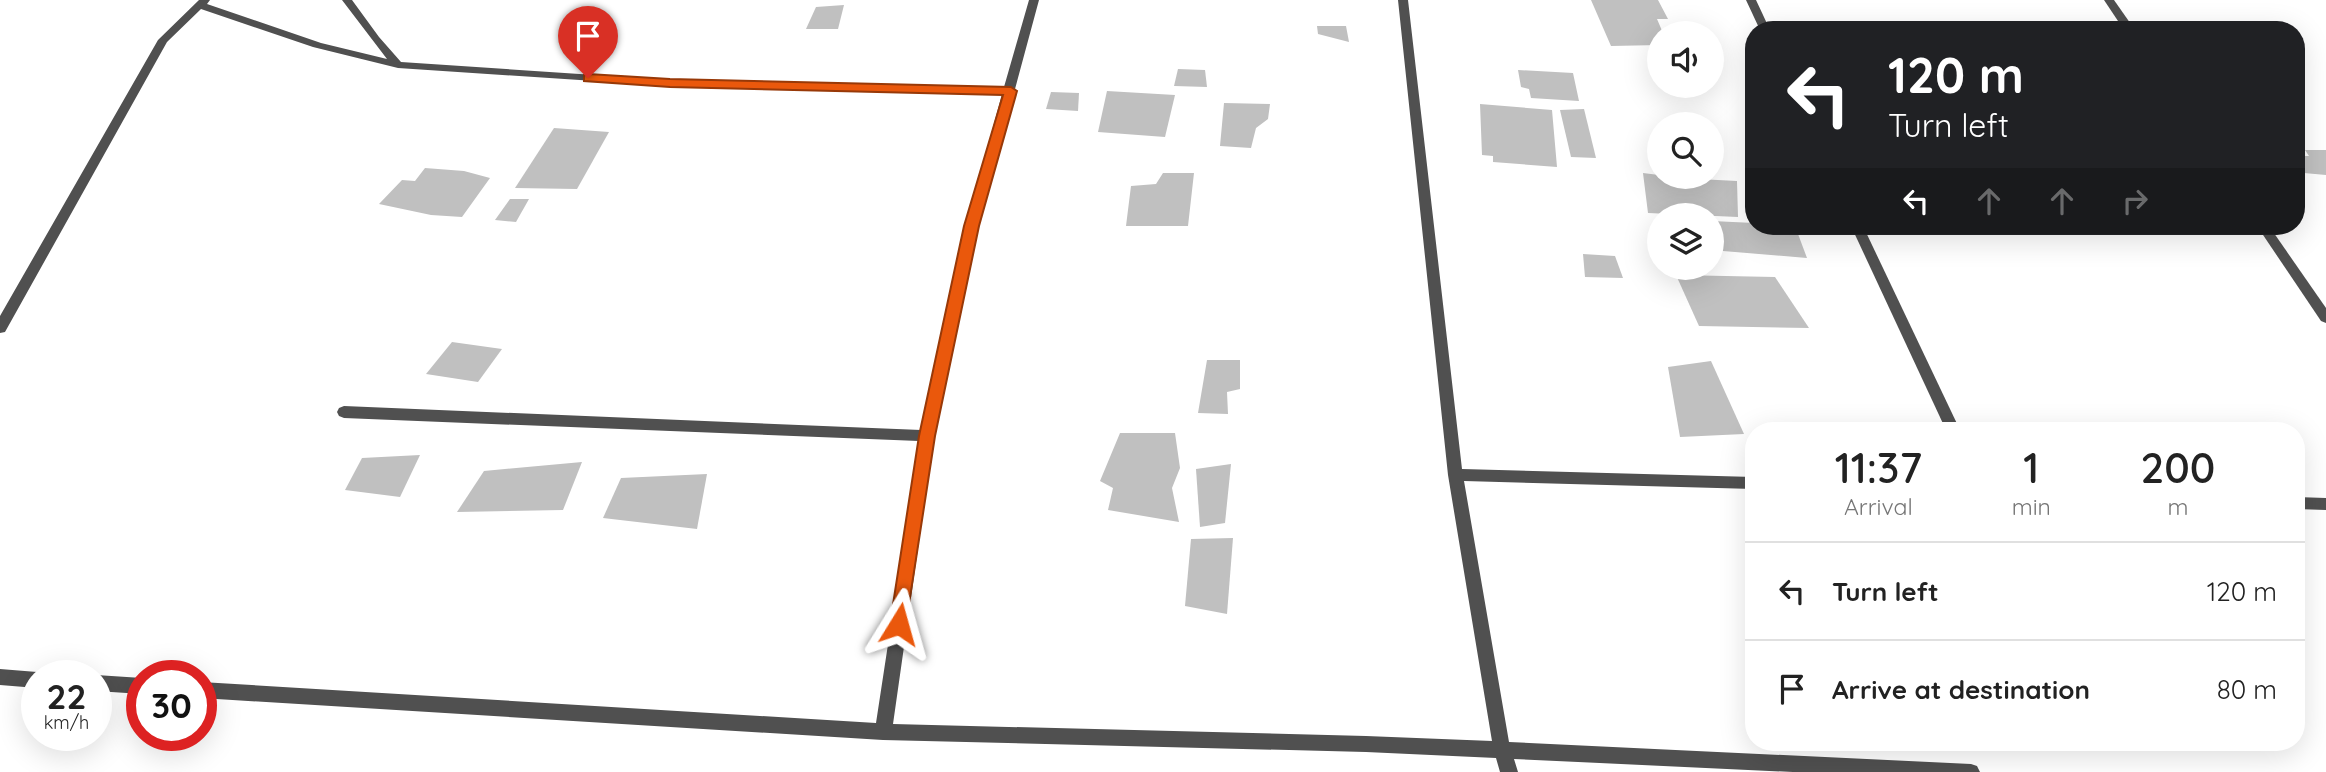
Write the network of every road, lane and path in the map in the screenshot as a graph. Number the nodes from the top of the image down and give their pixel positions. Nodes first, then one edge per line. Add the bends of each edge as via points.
1 (348, 0) edge
2 (1034, 0) edge
3 (1403, 0) edge
4 (1751, 0) edge
5 (2109, 0) edge
6 (202, 3) edge
7 (1761, 21) edge
8 (2124, 21) edge
9 (398, 65) junction
10 (1011, 91) junction
11 (1861, 235) edge
12 (2269, 235) edge
13 (2326, 318) edge
14 (0, 328) edge
15 (344, 412) dead end
16 (1949, 422) edge
17 (927, 436) junction
18 (1455, 475) junction
19 (1745, 483) edge
20 (2305, 503) edge
21 (2326, 504) edge
22 (0, 677) edge
23 (21, 679) edge
24 (217, 691) edge
25 (883, 732) junction
26 (1502, 750) junction
27 (1509, 772) edge
28 (1971, 772) edge

1 - 9 street
2 - 10 street
3 - 18 street
4 - 7 street
5 - 8 street
6 - 9 street via 317,45
6 - 14 street via 163,40
9 - 10 street via 670,83
10 - 17 street via 972,226
11 - 16 street
12 - 13 street
15 - 17 street
17 - 25 street
18 - 19 street
18 - 26 street
20 - 21 street
22 - 23 street
24 - 25 street
25 - 26 street
26 - 27 street
26 - 28 street

